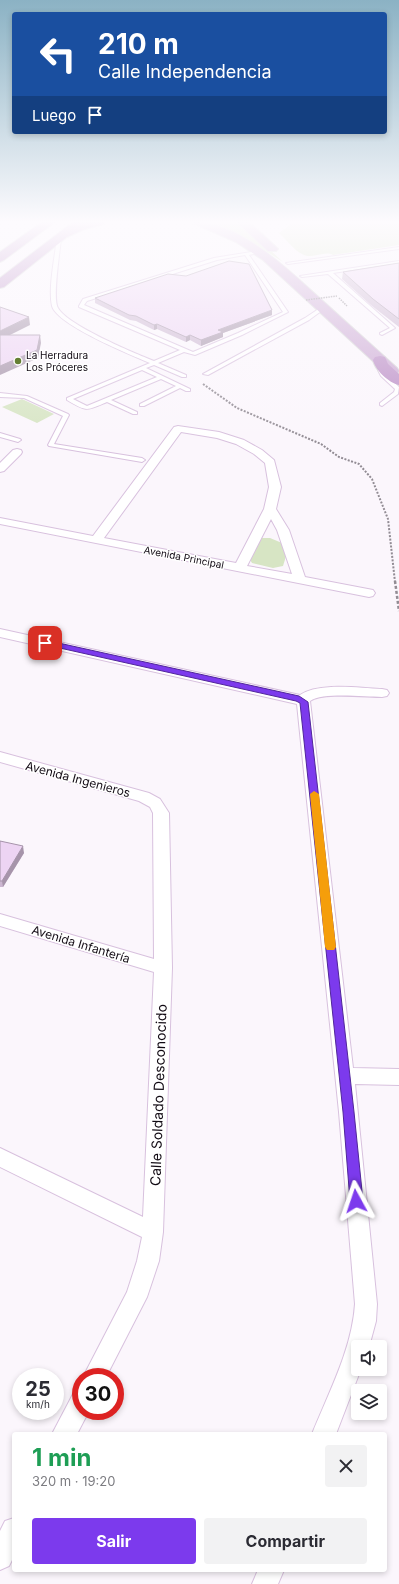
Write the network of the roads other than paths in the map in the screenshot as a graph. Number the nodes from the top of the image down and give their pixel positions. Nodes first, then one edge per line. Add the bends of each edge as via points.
1 (53, 296) edge
2 (98, 296) edge
3 (277, 296) edge
4 (309, 296) edge
5 (320, 296) edge
6 (356, 296) edge
7 (322, 308) junction
8 (382, 334) dead end
9 (184, 350) junction
10 (154, 363) junction
11 (142, 368) junction
12 (392, 373) edge
13 (206, 374) dead end
14 (184, 376) road end
15 (162, 377) junction
16 (181, 386) junction
17 (188, 390) dead end
18 (0, 395) edge
19 (108, 400) junction
20 (382, 404) dead end
21 (142, 405) dead end
22 (135, 413) dead end
23 (0, 435) edge
24 (18, 440) dead end
25 (17, 452) dead end
26 (142, 460) dead end
27 (0, 469) edge
28 (270, 509) junction
29 (0, 521) edge
30 (96, 540) junction
31 (240, 568) junction
32 (300, 580) junction
33 (369, 593) dead end
34 (0, 633) edge
35 (382, 693) dead end
36 (302, 700) junction
37 (0, 757) edge
38 (155, 803) joint
39 (0, 920) edge
40 (163, 968) junction
41 (345, 1076) junction
42 (399, 1076) edge
43 (0, 1157) edge
44 (153, 1232) junction
45 (360, 1340) edge
46 (351, 1365) edge
47 (99, 1368) edge
48 (72, 1419) edge
49 (65, 1432) edge
50 (325, 1432) edge
51 (270, 1572) edge
52 (265, 1584) edge

1 - 10 lane via 57,312 73,324
2 - 9 lane via 85,300 81,306
3 - 9 lane via 286,312 193,354
4 - 7 main road
5 - 12 main road
6 - 8 lane via 393,328
7 - 12 main road
7 - 13 lane via 307,319
9 - 10 lane
10 - 11 lane
10 - 14 lane
11 - 15 lane
11 - 19 lane via 69,399 87,408
12 - 20 lane via 396,393
15 - 16 lane
15 - 19 lane
16 - 17 lane
16 - 21 lane
18 - 26 lane via 26,397 66,415 51,445
19 - 22 lane
23 - 24 lane
25 - 27 street
28 - 30 street via 276,487 270,462 240,442 219,435 178,429
28 - 31 street
28 - 32 street via 283,530
29 - 30 street, Avenida Principal
30 - 31 street, Avenida Principal
31 - 32 street, Avenida Principal
32 - 33 street, Avenida Principal
34 - 36 street
35 - 36 street via 326,692 311,694
36 - 41 street
37 - 38 street, Avenida Ingenieros via 144,797
38 - 40 street, Calle Soldado Desconocido via 161,813
39 - 40 street, Avenida Infantería
40 - 44 street, Calle Soldado Desconocido
41 - 42 street
41 - 45 street via 366,1304
43 - 44 street
44 - 47 street, Calle Soldado Desconocido via 148,1261 136,1297
46 - 50 street
48 - 49 street
51 - 52 street

